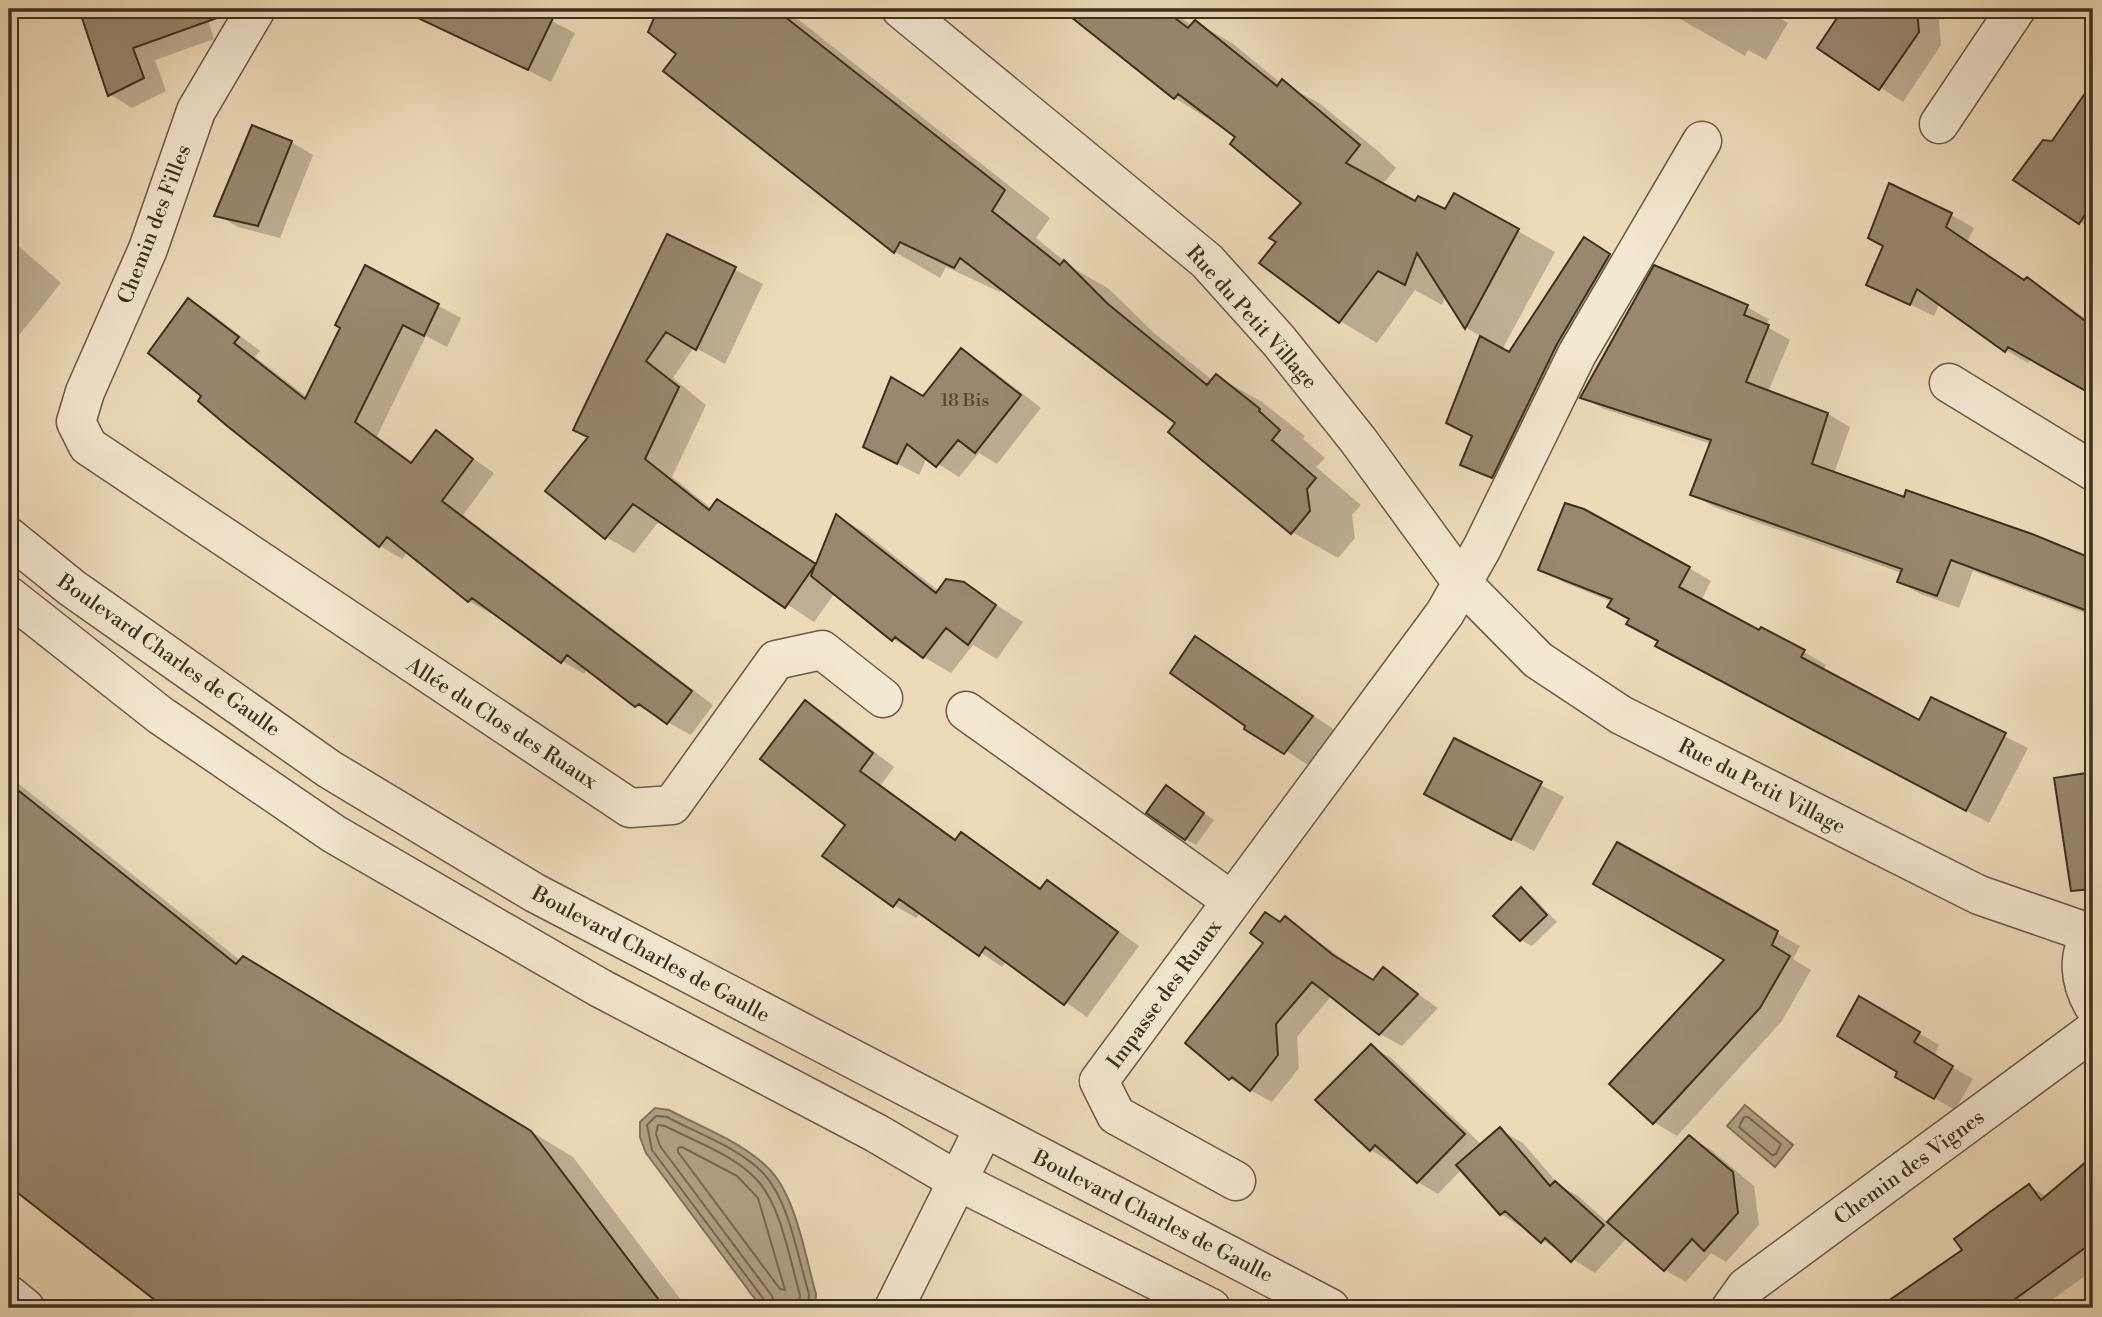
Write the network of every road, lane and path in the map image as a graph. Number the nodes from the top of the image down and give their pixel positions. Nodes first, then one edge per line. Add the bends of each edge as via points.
1 (256, 9) edge
2 (901, 9) edge
3 (2016, 9) edge
4 (1939, 124) dead end
5 (1702, 141) dead end
6 (1949, 383) dead end
7 (88, 446) joint
8 (2093, 471) edge
9 (9, 537) edge
10 (1463, 584) junction
11 (9, 596) edge
12 (883, 698) dead end
13 (966, 711) dead end
14 (1232, 901) junction
15 (2093, 933) edge
16 (2093, 1005) edge
17 (2093, 1031) edge
18 (984, 1128) junction
19 (956, 1180) junction
20 (1236, 1181) dead end
21 (9, 1295) edge
22 (25, 1308) edge
23 (894, 1308) edge
24 (1211, 1308) edge
25 (1331, 1308) edge
26 (1731, 1308) edge

1 - 7 street, Chemin des Filles via 196,111 148,249 85,392 76,422
2 - 10 street, Rue du Petit Village via 1207,261 1303,370
3 - 4 street
5 - 10 street via 1577,354
6 - 8 street
7 - 12 street, Allée du Clos des Ruaux via 630,808 672,805 776,660 822,650
9 - 18 street, Boulevard Charles de Gaulle via 72,588 330,769 478,859
10 - 14 street, Impasse des Ruaux
10 - 15 street, Rue du Petit Village via 1538,660 1621,715 1979,895
11 - 19 street via 160,715 334,834 600,988
13 - 14 street, Impasse des Ruaux
14 - 20 street, Impasse des Ruaux via 1099,1081 1116,1115
15 - 16 street via 2081,965 2085,991
17 - 26 street, Chemin des Vignes via 1745,1287
18 - 19 street
18 - 25 street, Boulevard Charles de Gaulle
19 - 23 street
19 - 24 street
21 - 22 street

